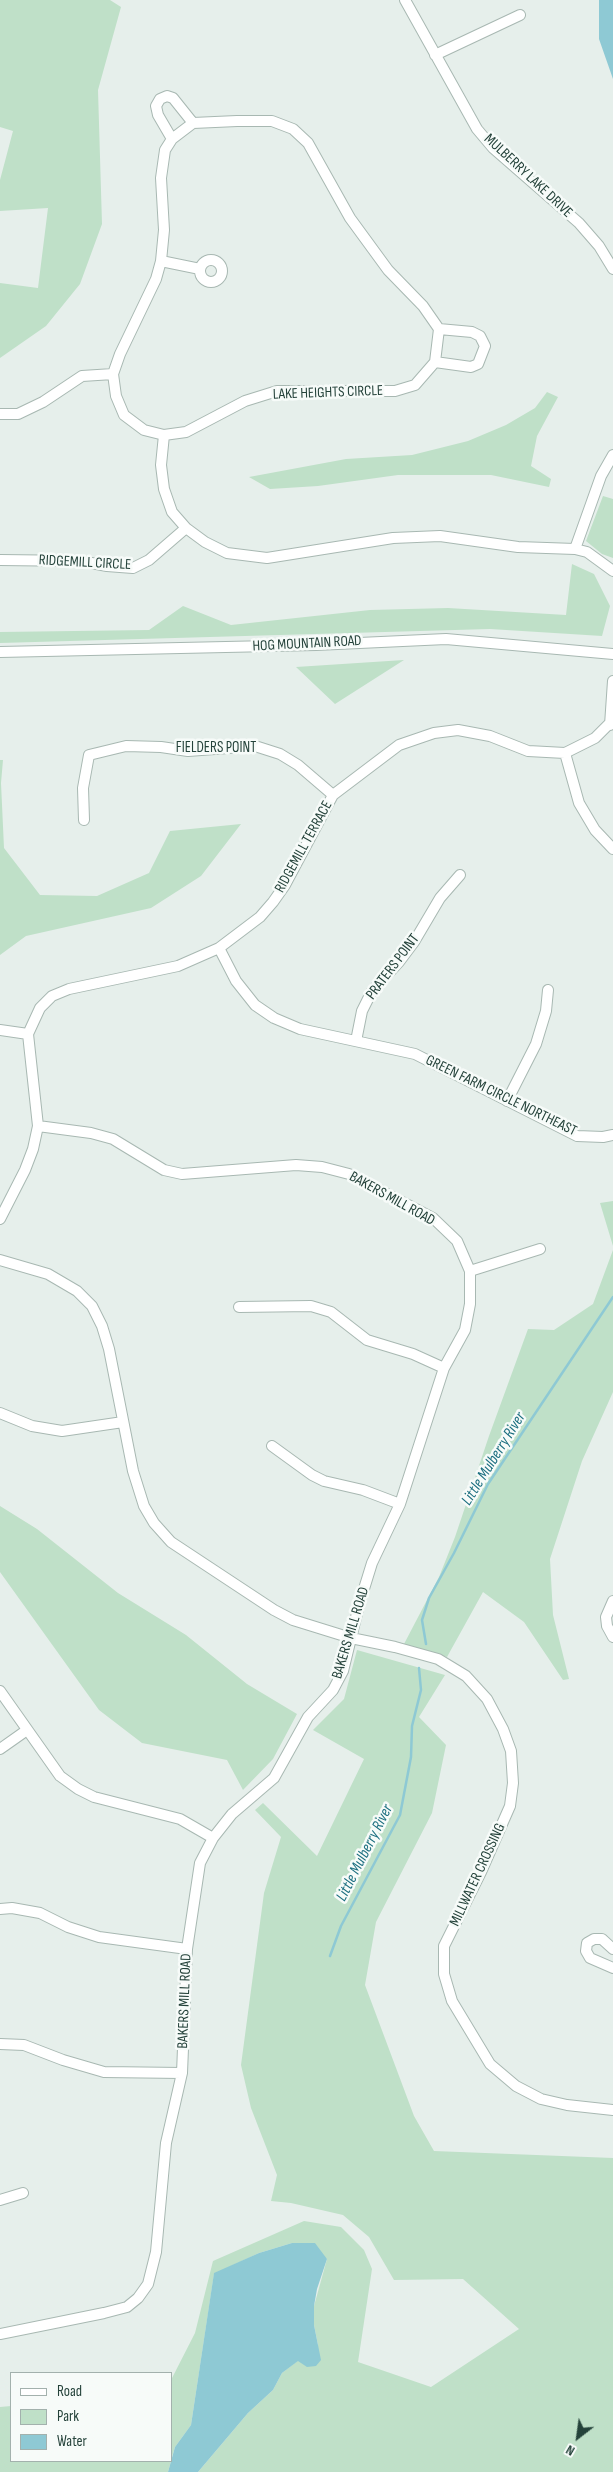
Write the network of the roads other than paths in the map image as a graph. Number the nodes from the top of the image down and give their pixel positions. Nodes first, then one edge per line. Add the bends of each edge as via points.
1 (405, 0) edge
2 (520, 15) dead end
3 (435, 55) junction
4 (193, 123) junction
5 (172, 139) junction
6 (161, 261) junction
7 (200, 269) dead end
8 (613, 269) edge
9 (439, 329) junction
10 (435, 362) junction
11 (113, 374) junction
12 (0, 414) edge
13 (164, 435) junction
14 (613, 455) edge
15 (186, 528) junction
16 (575, 549) junction
17 (0, 560) edge
18 (612, 569) edge
19 (0, 652) edge
20 (613, 654) edge
21 (613, 680) edge
22 (612, 722) edge
23 (566, 753) junction
24 (333, 795) junction
25 (84, 820) dead end
26 (613, 849) edge
27 (460, 875) dead end
28 (219, 948) junction
29 (548, 990) dead end
30 (0, 1030) edge
31 (28, 1034) junction
32 (356, 1041) junction
33 (507, 1101) junction
34 (38, 1126) junction
35 (613, 1135) edge
36 (0, 1219) edge
37 (540, 1249) dead end
38 (0, 1260) edge
39 (470, 1271) junction
40 (239, 1307) dead end
41 (444, 1368) junction
42 (0, 1414) edge
43 (123, 1422) junction
44 (272, 1446) dead end
45 (400, 1504) junction
46 (613, 1601) edge
47 (613, 1637) edge
48 (351, 1638) junction
49 (0, 1691) edge
50 (27, 1730) junction
51 (0, 1748) edge
52 (213, 1838) junction
53 (0, 1909) edge
54 (186, 1949) junction
55 (613, 1949) edge
56 (613, 1968) edge
57 (0, 2044) edge
58 (182, 2073) junction
59 (613, 2110) edge
60 (23, 2194) dead end
61 (0, 2200) edge
62 (0, 2334) edge

1 - 3 street, MULBERRY LAKE DRIVE
2 - 3 street
3 - 8 street, MULBERRY LAKE DRIVE via 477,130 579,224 599,246
4 - 5 street
4 - 5 street via 173,98 160,99 156,106 158,115
4 - 9 street via 272,121 293,128 308,143 350,218 388,270 423,306
5 - 6 street, LAKE HEIGHTS CIRCLE via 165,150 161,178 164,230
6 - 7 street
6 - 11 street, LAKE HEIGHTS CIRCLE
9 - 10 street
9 - 10 street via 472,332 480,336 485,346 478,364 471,367
10 - 13 street, LAKE HEIGHTS CIRCLE via 415,385 395,391 277,391 245,401 186,432
11 - 12 street via 82,376 18,414
11 - 13 street, LAKE HEIGHTS CIRCLE via 116,396 124,415 144,430
13 - 15 street via 161,465 164,489 172,512
14 - 16 street via 601,476
15 - 16 street via 227,554 267,558 393,538 430,536 518,547
15 - 17 street, RIDGEMILL CIRCLE via 149,560 133,568 81,561
16 - 18 street via 587,552
19 - 20 street, HOG MOUNTAIN ROAD via 446,639
21 - 22 street
22 - 23 street via 595,738
23 - 24 street, RIDGEMILL TERRACE via 528,751 490,736 458,730 434,733 399,745
23 - 26 street via 579,803 595,830
24 - 25 street, FIELDERS POINT via 298,765 280,754 255,746 188,751 126,746 89,755 83,788
24 - 28 street, RIDGEMILL TERRACE via 273,902 260,917
27 - 32 street, PRATERS POINT via 440,898 399,962 372,991 362,1011
28 - 31 street, RIDGEMILL TERRACE via 178,966 69,989 52,996 40,1008
28 - 32 street, GREEN FARM CIRCLE NORTHEAST via 236,981 256,1005 274,1018 300,1029
29 - 33 street via 546,1011 536,1044
30 - 31 street
31 - 34 street
32 - 33 street, GREEN FARM CIRCLE NORTHEAST via 415,1054
33 - 35 street, GREEN FARM CIRCLE NORTHEAST via 577,1136
34 - 36 street via 25,1170
34 - 39 street, BAKERS MILL ROAD via 113,1139 164,1170 182,1174 296,1165 348,1174 433,1218 457,1241
37 - 39 street
38 - 43 street, MILLWATER CROSSING via 48,1274 77,1291 92,1306 109,1349
39 - 41 street, BAKERS MILL ROAD via 470,1304 465,1330
40 - 41 street via 311,1306 331,1312 368,1340
41 - 45 street, BAKERS MILL ROAD
42 - 43 street via 32,1426 62,1431
43 - 48 street, MILLWATER CROSSING via 144,1506 154,1524 171,1542 292,1620
44 - 45 street via 324,1481 363,1490
45 - 48 street, BAKERS MILL ROAD via 372,1563
46 - 47 street via 606,1617
48 - 52 street, BAKERS MILL ROAD via 343,1671 333,1690 308,1718 274,1778 232,1814
48 - 59 street, MILLWATER CROSSING via 438,1659 466,1676 487,1699 511,1751 513,1783 510,1806 444,1946 444,1974 452,2001 490,2064 516,2086 541,2099
49 - 50 street
50 - 51 street
50 - 52 street via 60,1776 78,1789 94,1797 180,1819
52 - 54 street, BAKERS MILL ROAD via 200,1863
53 - 54 street via 40,1913 99,1937
54 - 58 street, BAKERS MILL ROAD
55 - 56 street via 602,1939 594,1938 587,1944 586,1951 590,1958
57 - 58 street via 24,2045 104,2072
58 - 62 street, BAKERS MILL ROAD via 166,2143 157,2244 148,2284 128,2307
60 - 61 street

